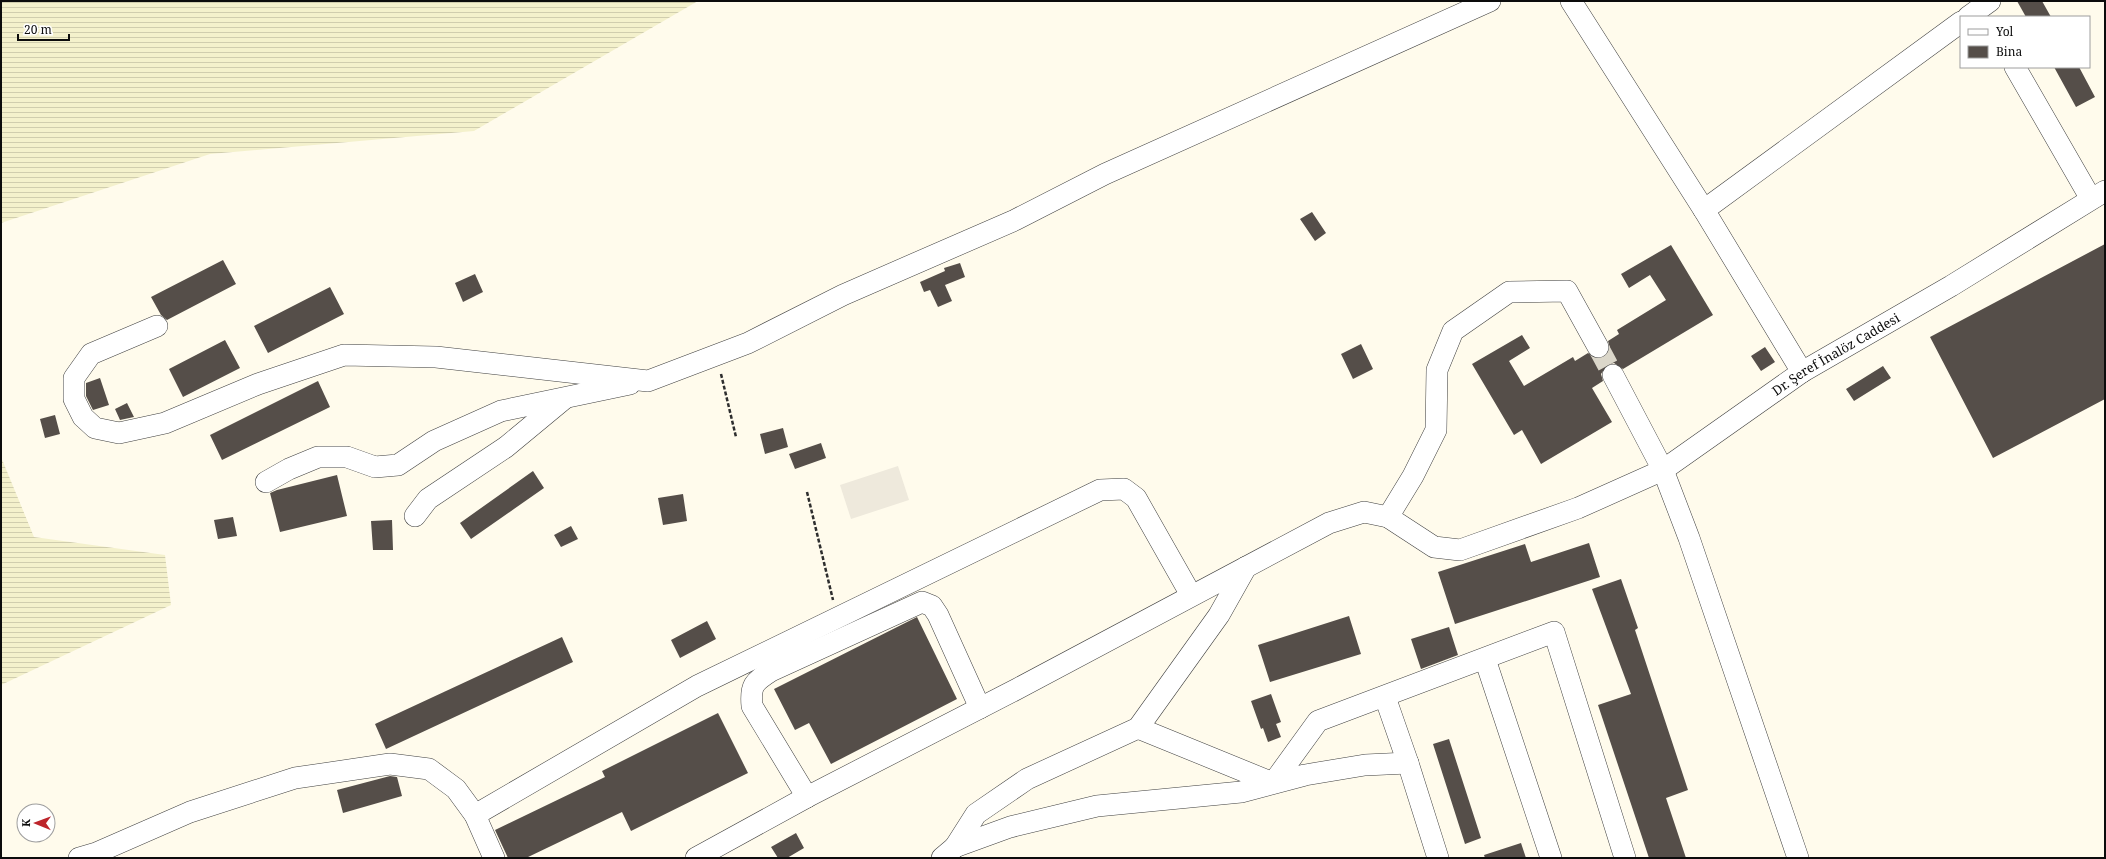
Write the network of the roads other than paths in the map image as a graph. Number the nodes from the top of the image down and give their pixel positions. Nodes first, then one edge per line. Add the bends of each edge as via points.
1 (1490, 1) edge
2 (1571, 1) edge
3 (1960, 23) edge
4 (2016, 68) edge
5 (2098, 195) edge
6 (1704, 210) junction
7 (157, 326) dead end
8 (1598, 347) tunnel mouth
9 (1802, 372) junction
10 (1613, 374) tunnel mouth
11 (648, 381) junction
12 (566, 398) junction
13 (1664, 470) junction
14 (266, 482) dead end
15 (415, 516) dead end
16 (1388, 517) junction
17 (1246, 567) junction
18 (1191, 595) junction
19 (1485, 659) junction
20 (1385, 697) junction
21 (980, 708) junction
22 (1138, 728) junction
23 (1408, 763) junction
24 (1273, 783) junction
25 (807, 797) junction
26 (476, 815) junction
27 (948, 852) edge
28 (79, 858) edge
29 (494, 858) edge
30 (696, 858) edge
31 (1438, 858) edge
32 (1551, 858) edge
33 (1624, 858) edge
34 (1798, 858) edge

1 - 11 lane via 1105,174 1015,220 843,295 748,343
2 - 6 lane
3 - 6 lane
4 - 5 lane
5 - 9 lane, Dr. Şeref İnalöz Caddesi via 1951,286
6 - 9 lane
7 - 11 lane via 91,354 74,378 74,399 83,417 95,428 120,432 165,423 258,384 344,355 436,357
8 - 16 lane via 1567,291 1509,292 1453,331 1437,370 1436,430 1413,476
9 - 13 lane, Dr. Şeref İnalöz Caddesi
10 - 13 lane
11 - 12 lane
12 - 14 lane via 501,411 434,441 398,465 375,467 347,456 318,457
12 - 15 lane via 506,447 428,499
13 - 16 lane, Dr. Şeref İnalöz Caddesi via 1578,508 1460,550 1434,547
13 - 34 lane
16 - 17 lane via 1364,512 1329,523
17 - 18 lane
17 - 22 lane via 1220,615
18 - 21 lane
18 - 26 lane via 1136,498 1124,489 1100,490 697,686
19 - 20 lane
19 - 32 lane
19 - 33 lane via 1554,632
20 - 23 lane
20 - 24 lane via 1318,721
21 - 25 lane
21 - 25 lane via 938,615 932,606 922,602 771,671 756,680 751,693 752,706
22 - 24 lane
22 - 27 lane via 1027,779 976,814
23 - 24 lane via 1365,765
23 - 31 lane
24 - 27 lane via 1241,792 1097,806 1010,827
25 - 30 lane
26 - 28 lane via 456,788 429,769 390,764 295,778 190,812 96,854
26 - 29 lane

